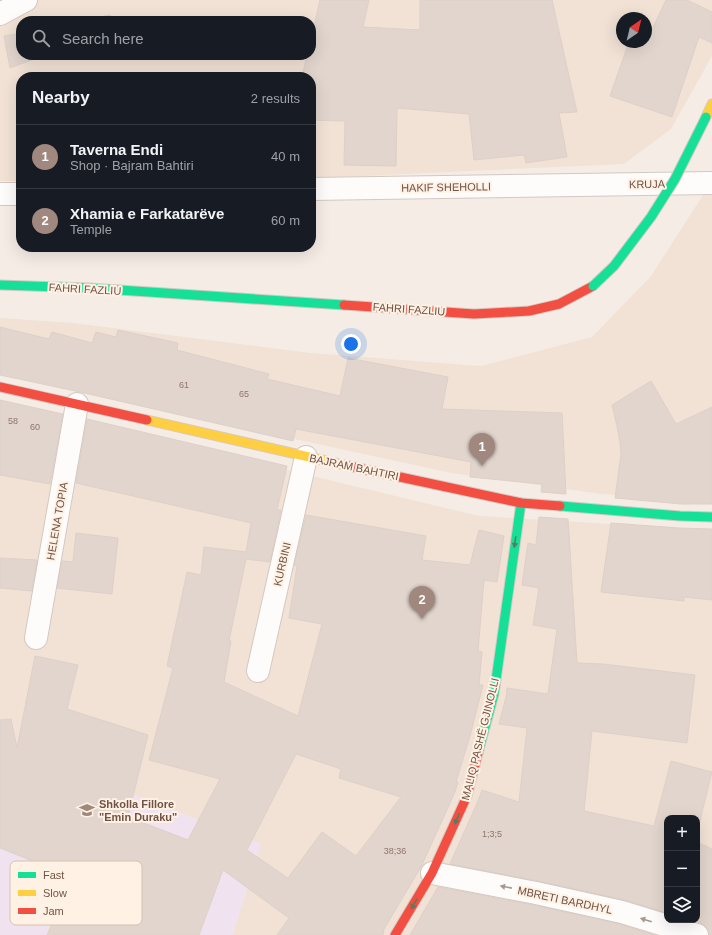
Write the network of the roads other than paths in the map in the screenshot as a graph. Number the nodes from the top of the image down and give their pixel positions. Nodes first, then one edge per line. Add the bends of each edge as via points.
1 (26, 0) edge
2 (0, 14) edge
3 (712, 104) edge
4 (712, 183) edge
5 (582, 185) joint
6 (316, 189) edge
7 (0, 194) edge
8 (16, 194) edge
9 (0, 285) edge
10 (0, 388) edge
11 (77, 404) junction
12 (306, 457) junction
13 (521, 503) junction
14 (712, 517) edge
15 (36, 638) dead end
16 (258, 671) dead end
17 (432, 873) junction
18 (395, 935) edge
19 (696, 935) edge

1 - 2 street
3 - 9 main road, FAHRI FAZLIU, bridge via 675,179 633,242 614,266 593,286 559,304 529,311 474,314 89,288
4 - 5 street, KRUJA
5 - 6 street, HAKIF SHEHOLLI
7 - 8 street
10 - 11 main road, BAJRAM BAHTIRI
11 - 12 main road, BAJRAM BAHTIRI
11 - 15 street, HELENA TOPIA
12 - 13 main road, BAJRAM BAHTIRI
12 - 16 street, KURBINI
13 - 14 main road, BAJRAM BAHTIRI
13 -> 17 main road, MALIQ PASHË GJINOLLI via 494,694 468,796
17 -> 18 main road, MALIQ PASHË GJINOLLI
19 -> 17 street, MBRETI BARDHYL via 622,912

